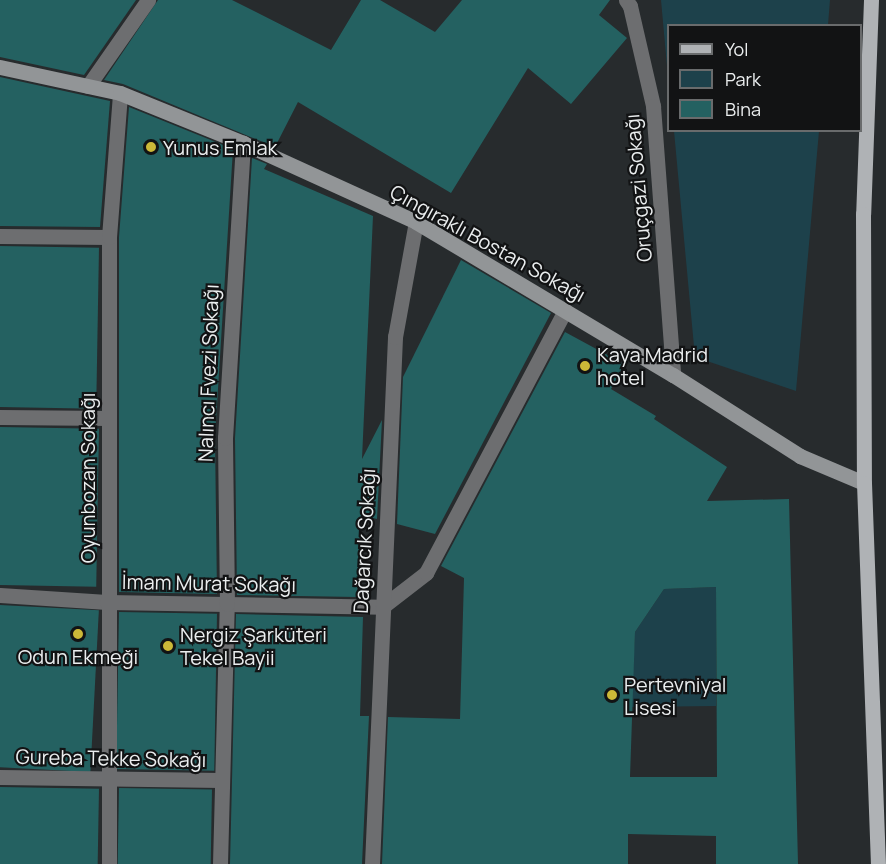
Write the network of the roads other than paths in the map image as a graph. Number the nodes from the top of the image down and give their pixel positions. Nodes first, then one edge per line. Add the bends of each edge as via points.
1 (148, 0) edge
2 (626, 0) edge
3 (871, 0) edge
4 (0, 67) edge
5 (88, 86) junction
6 (120, 93) junction
7 (243, 143) junction
8 (416, 222) junction
9 (0, 236) edge
10 (109, 237) junction
11 (565, 310) junction
12 (673, 375) junction
13 (0, 417) edge
14 (109, 418) junction
15 (864, 483) junction
16 (0, 595) edge
17 (107, 602) junction
18 (227, 604) junction
19 (382, 607) junction
20 (0, 777) edge
21 (109, 780) junction
22 (221, 780) junction
23 (109, 864) edge
24 (219, 864) edge
25 (372, 864) edge
26 (878, 864) edge

1 - 5 street
2 - 12 street, Oruçgazi Sokağı via 653,106
3 - 15 main road via 863,214
4 - 5 street, Çıngıraklı Bostan Sokağı
5 - 6 street, Çıngıraklı Bostan Sokağı
6 - 7 street, Çıngıraklı Bostan Sokağı
6 - 10 street, Oyunbozan Sokağı
7 - 8 street, Çıngıraklı Bostan Sokağı
7 - 18 street, Nalıncı Fvezi Sokağı via 225,438
8 - 11 street, Çıngıraklı Bostan Sokağı
8 - 19 street, Dağarcık Sokağı via 394,337
9 - 10 street
10 - 14 street, Oyunbozan Sokağı
11 - 12 street, Çıngıraklı Bostan Sokağı
11 - 19 street via 426,573
12 - 15 street, Çıngıraklı Bostan Sokağı via 800,456
13 - 14 street
14 - 17 street, Oyunbozan Sokağı
15 - 26 main road
16 - 17 street, İmam Murat Sokağı
17 - 18 street, İmam Murat Sokağı
17 - 21 street, Oyunbozan Sokağı
18 - 19 street, İmam Murat Sokağı
18 - 22 street, Nalıncı Fvezi Sokağı
19 - 25 street, Dağarcık Sokağı
20 - 21 street, Gureba Tekke Sokağı
21 - 22 street, Gureba Tekke Sokağı
21 - 23 street, Oyunbozan Sokağı
22 - 24 street, Nalıncı Fvezi Sokağı

